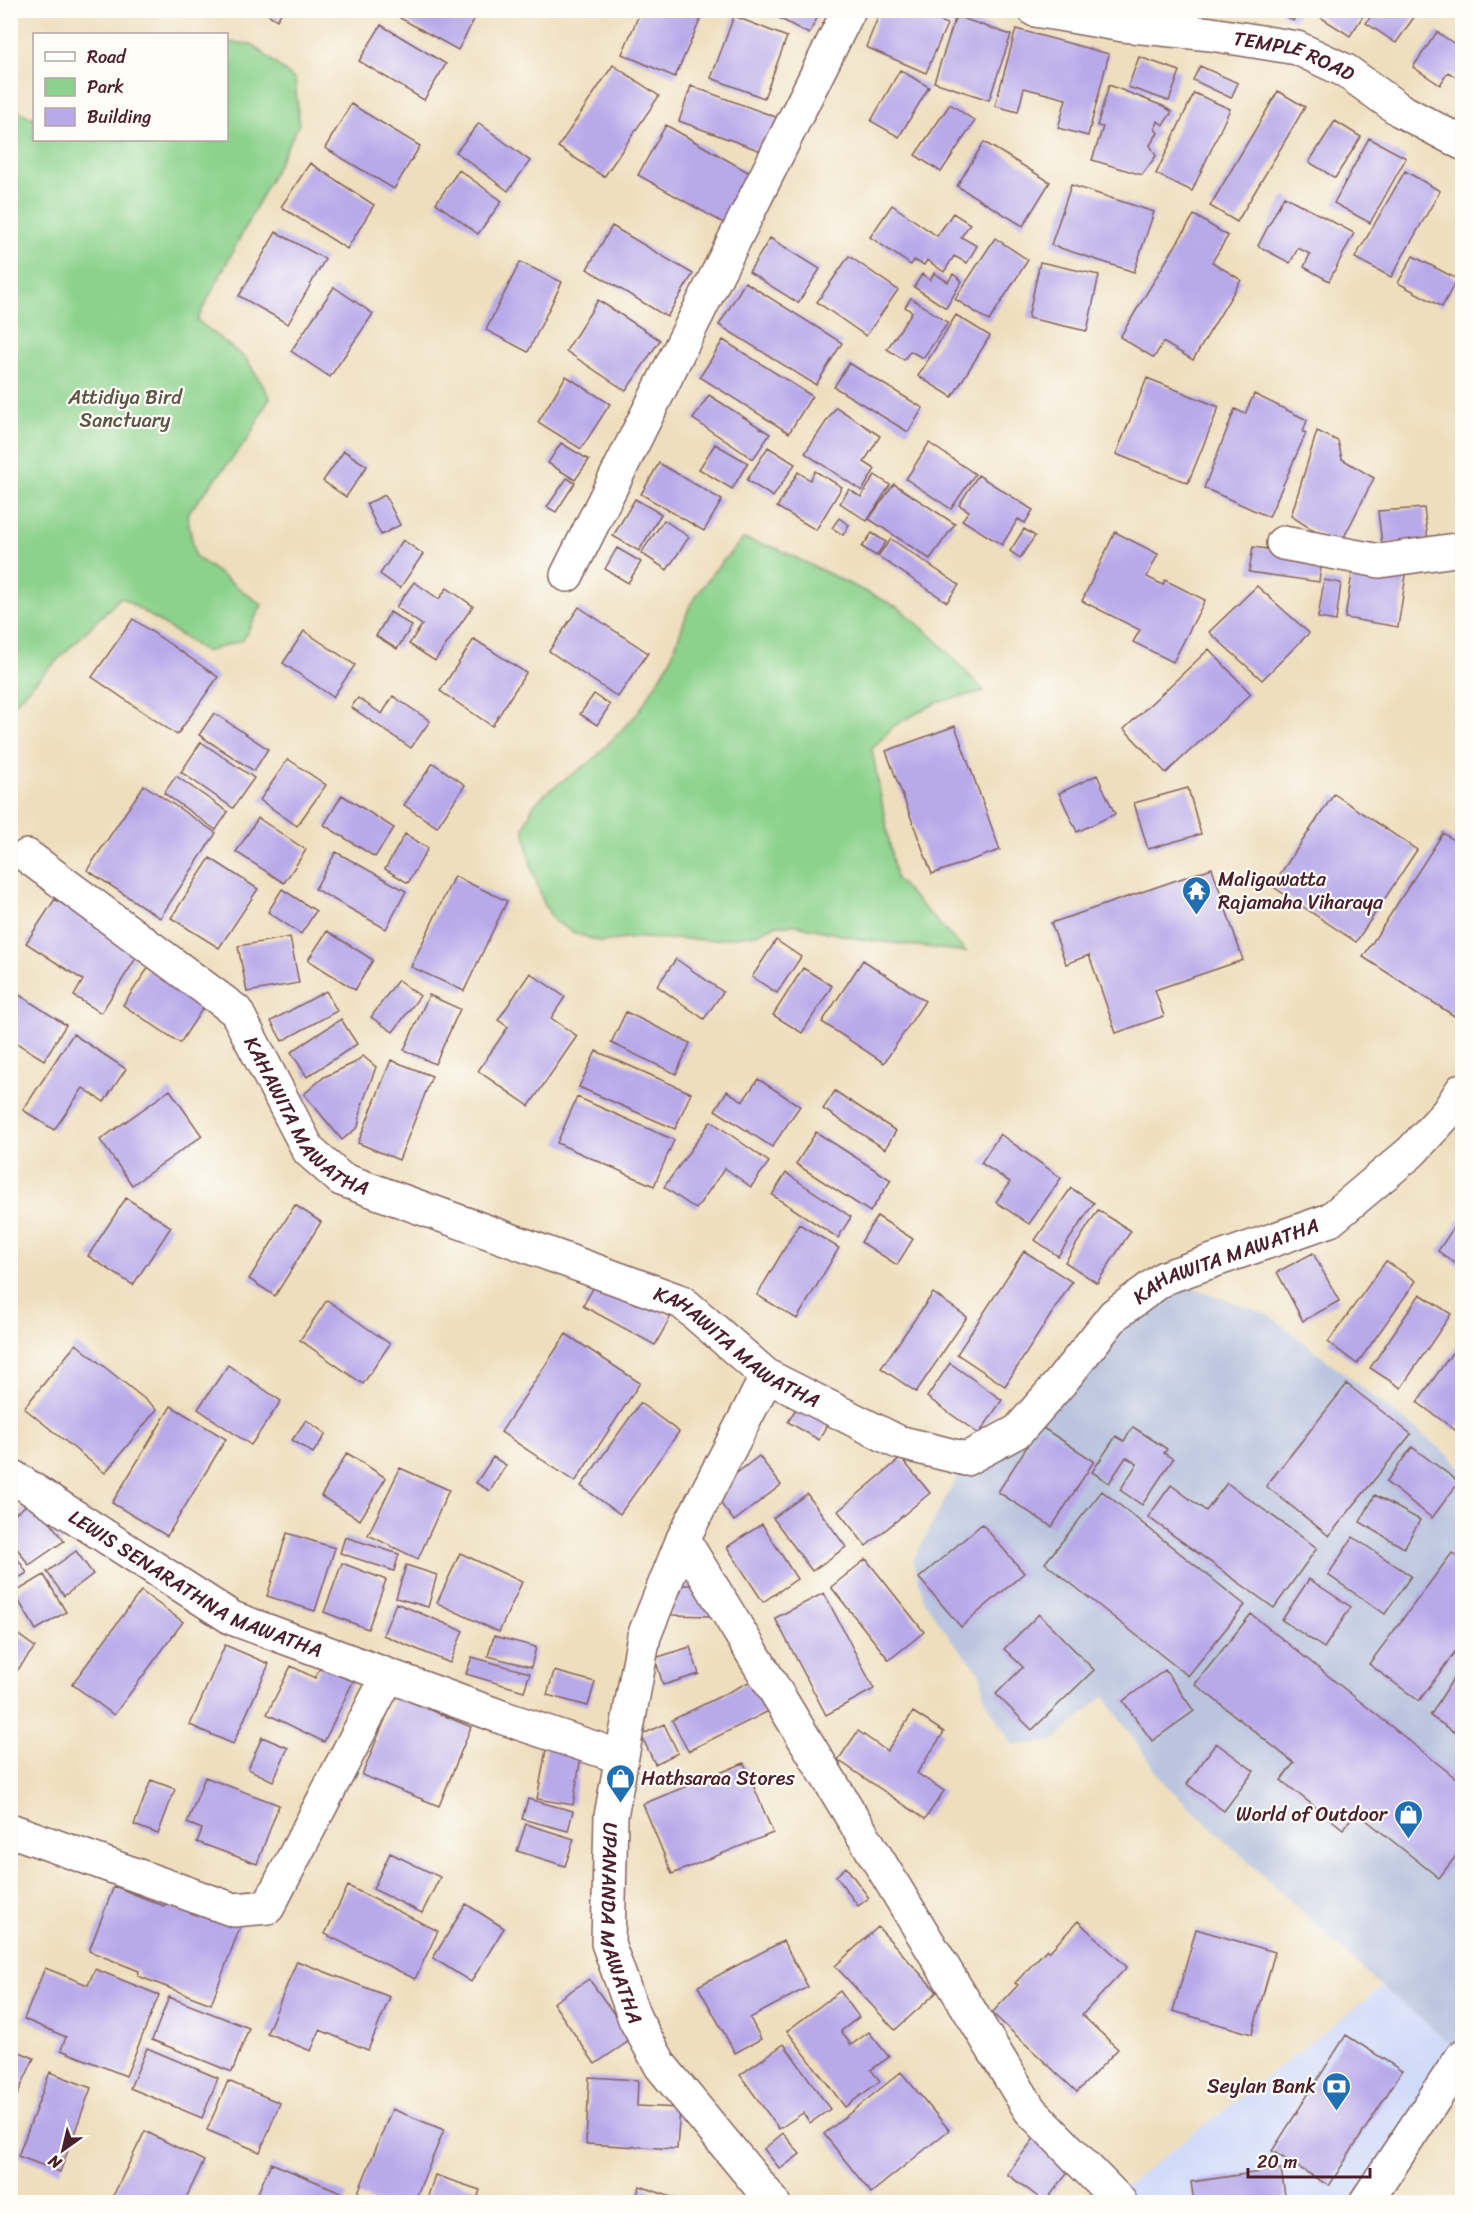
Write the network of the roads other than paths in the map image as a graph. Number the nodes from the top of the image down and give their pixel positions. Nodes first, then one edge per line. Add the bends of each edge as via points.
1 (849, 10) edge
2 (1035, 10) edge
3 (1462, 143) edge
4 (1283, 543) dead end
5 (1462, 549) edge
6 (567, 575) dead end
7 (27, 856) dead end
8 (1462, 1090) edge
9 (767, 1376) junction
10 (10, 1475) edge
11 (682, 1539) junction
12 (388, 1676) junction
13 (621, 1757) junction
14 (10, 1830) edge
15 (1462, 2057) edge
16 (773, 2202) edge
17 (1120, 2202) edge
18 (1366, 2202) edge

1 - 6 street
2 - 3 street, TEMPLE ROAD via 1297,48 1346,71 1400,110
4 - 5 street via 1380,561
7 - 9 street, KAHAWITA MAWATHA via 236,1011 309,1151 341,1179 682,1302
8 - 9 street, KAHAWITA MAWATHA via 1447,1113 1411,1152 1330,1220 1164,1278 1131,1302 1114,1315 1018,1431 966,1459 898,1442
9 - 11 street, UPANANDA MAWATHA
10 - 12 street, LEWIS SENARATHNA MAWATHA via 232,1618
11 - 13 street, UPANANDA MAWATHA via 644,1636
11 - 17 street via 1030,2110
12 - 13 street, LEWIS SENARATHNA MAWATHA
12 - 14 street via 268,1907 234,1910
13 - 16 street, UPANANDA MAWATHA via 611,1816 608,1943 634,2019 661,2066
15 - 18 street

